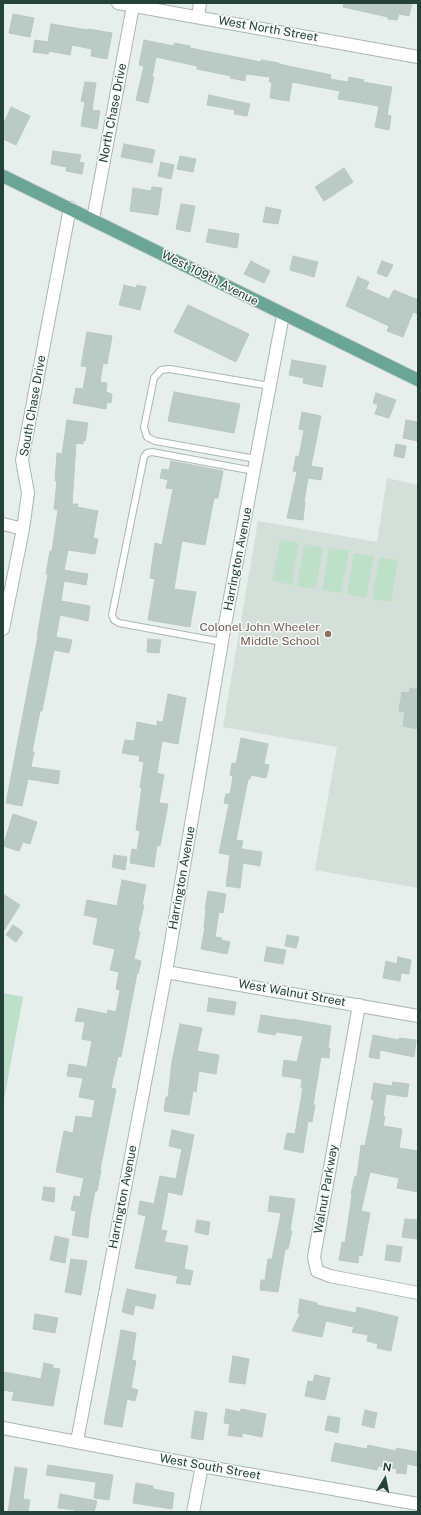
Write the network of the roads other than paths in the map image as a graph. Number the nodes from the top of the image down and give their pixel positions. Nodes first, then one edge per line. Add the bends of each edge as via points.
1 (118, 3) edge
2 (200, 3) edge
3 (133, 6) junction
4 (198, 16) junction
5 (418, 57) edge
6 (3, 176) edge
7 (70, 208) junction
8 (93, 219) junction
9 (283, 314) junction
10 (418, 380) edge
11 (270, 386) junction
12 (255, 465) junction
13 (3, 524) edge
14 (23, 528) junction
15 (3, 628) edge
16 (222, 642) junction
17 (166, 972) junction
18 (359, 1005) junction
19 (418, 1016) edge
20 (418, 1293) edge
21 (3, 1428) edge
22 (77, 1441) junction
23 (202, 1466) junction
24 (418, 1504) edge
25 (192, 1512) edge

1 - 3 street, West North Street
2 - 4 street
3 - 4 street, West North Street
3 - 8 street, North Chase Drive
4 - 5 street, West North Street
6 - 7 main road, West 109th Avenue
7 - 8 main road, West 109th Avenue
7 - 14 street, South Chase Drive via 22,460 28,492
8 - 9 main road, West 109th Avenue
9 - 10 main road, West 109th Avenue
9 - 11 street, Harrington Avenue
11 - 12 street, Harrington Avenue
11 - 12 lane via 170,369 161,370 154,378 144,427 147,437 154,441
12 - 16 street, Harrington Avenue
12 - 16 lane via 147,453 144,457 112,615 119,623
13 - 14 street
14 - 15 street, South Chase Drive
16 - 17 street, Harrington Avenue
17 - 18 street, West Walnut Street
17 - 22 street, Harrington Avenue
18 - 19 street, West Walnut Street
18 - 20 street, Walnut Parkway via 314,1257 317,1271 330,1276
21 - 22 street, West South Street
22 - 23 street, West South Street
23 - 24 street, West South Street
23 - 25 street

